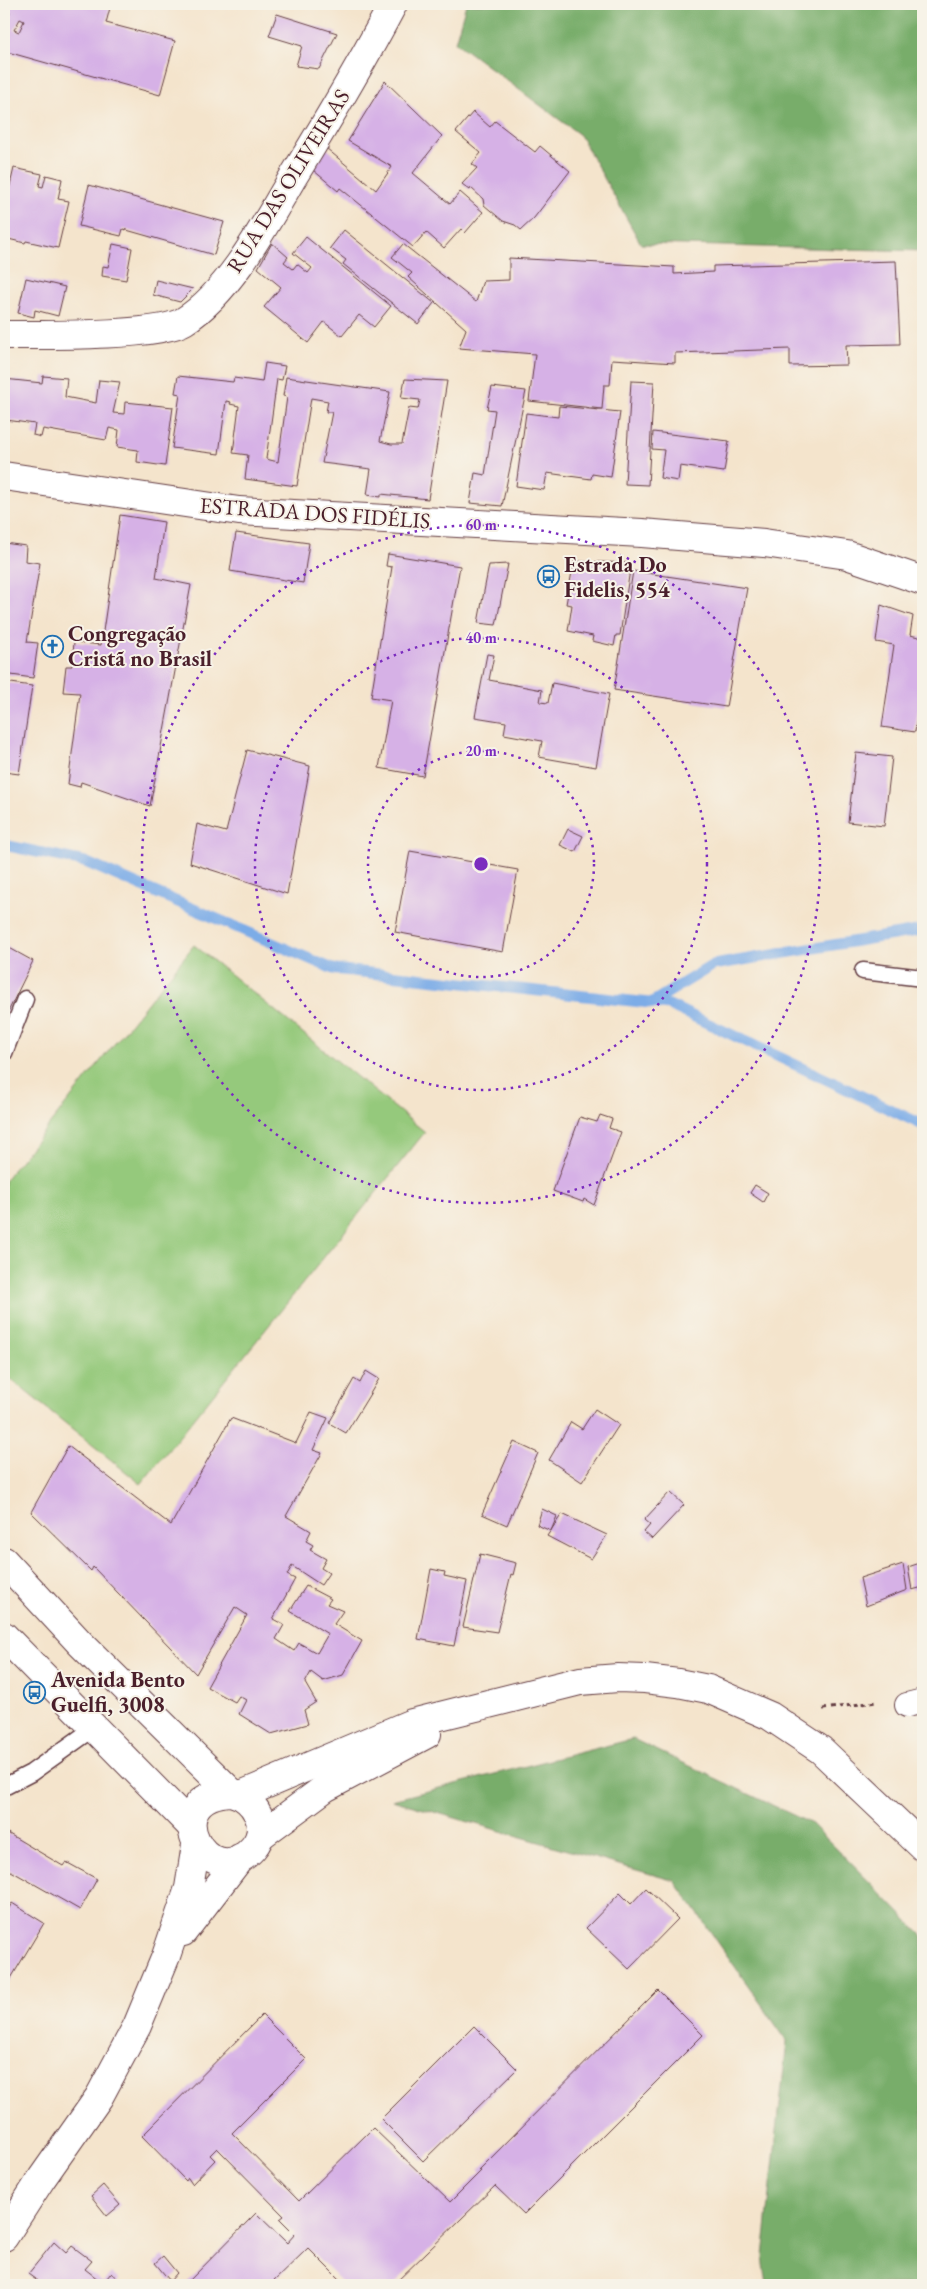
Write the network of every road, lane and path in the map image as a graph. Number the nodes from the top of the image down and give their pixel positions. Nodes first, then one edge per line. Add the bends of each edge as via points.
1 (394, 4) edge
2 (4, 336) edge
3 (4, 476) edge
4 (923, 581) edge
5 (863, 971) dead end
6 (923, 978) edge
7 (25, 999) dead end
8 (4, 1053) edge
9 (4, 1562) edge
10 (4, 1636) edge
11 (915, 1703) edge
12 (483, 1704) junction
13 (770, 1716) junction
14 (94, 1728) junction
15 (4, 1787) edge
16 (236, 1793) junction
17 (194, 1835) junction
18 (260, 1836) junction
19 (923, 1847) edge
20 (240, 1858) junction
21 (166, 1956) junction
22 (4, 2238) edge

1 - 2 main road, RUA DAS OLIVEIRAS via 245,257 211,297 183,322 151,330
3 - 4 main road, ESTRADA DOS FIDÉLIS via 240,511 642,533 764,543 847,555
5 - 6 lane
7 - 8 lane
9 - 16 main road via 80,1643
10 - 14 main road
11 - 13 path via 874,1702
12 - 13 main road via 580,1681 618,1678 678,1683 708,1690
12 - 16 main road via 412,1723
12 - 18 main road via 325,1788
13 - 19 main road via 820,1750
14 - 15 lane via 31,1774
14 - 17 main road
16 - 17 main road via 208,1796 199,1804 193,1815
16 - 18 main road via 255,1808 261,1826
17 - 20 main road via 203,1853 221,1861
17 - 21 main road via 189,1888
18 - 20 main road via 256,1845
20 - 21 main road
21 - 22 main road via 137,2026 99,2097

